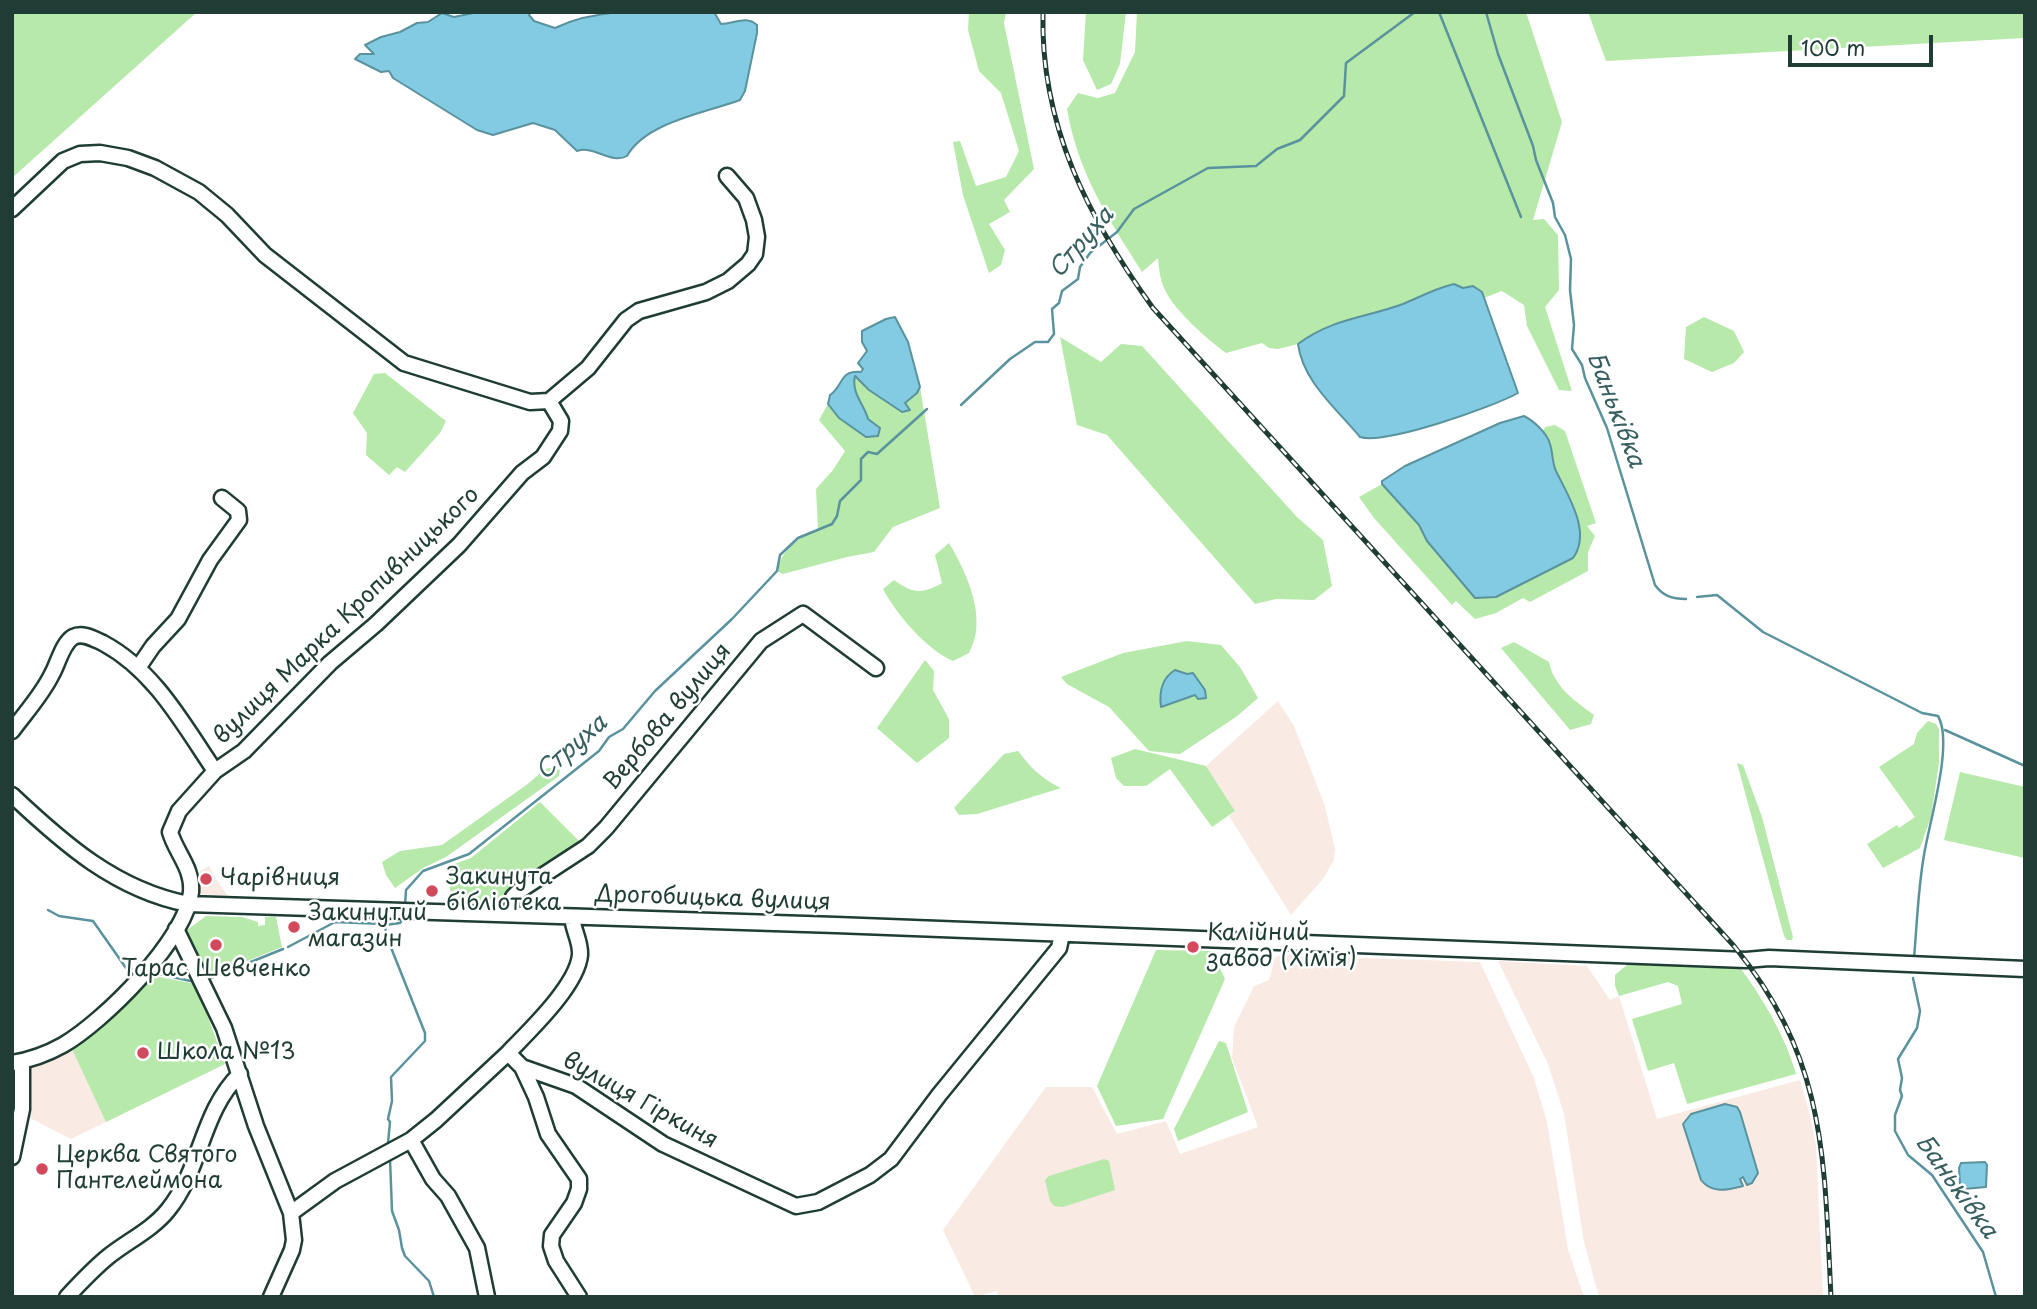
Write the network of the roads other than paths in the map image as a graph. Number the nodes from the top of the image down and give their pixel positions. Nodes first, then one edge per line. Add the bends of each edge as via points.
1 (727, 176) dead end
2 (12, 209) edge
3 (549, 401) junction
4 (222, 498) dead end
5 (138, 668) junction
6 (876, 668) dead end
7 (12, 732) edge
8 (215, 771) junction
9 (12, 795) edge
10 (188, 904) junction
11 (512, 914) junction
12 (572, 918) junction
13 (176, 929) junction
14 (1062, 934) junction
15 (2025, 969) edge
16 (508, 1053) junction
17 (17, 1062) edge
18 (522, 1067) junction
19 (240, 1074) junction
20 (411, 1140) junction
21 (12, 1157) edge
22 (291, 1213) junction
23 (67, 1297) edge
24 (271, 1297) edge
25 (488, 1297) edge
26 (579, 1297) edge

1 - 3 street via 746,198 754,220 755,254 748,264 729,281 706,292 639,311 626,320 588,368
2 - 3 street via 72,157 100,153 128,158 198,192 265,255 404,363 530,402
3 - 8 street, вулиця Марка Кропивницького via 561,421 560,431 543,457 459,545 330,663 244,751
4 - 5 street via 238,511 239,520 210,560 178,619
5 - 7 street via 91,637 74,636
5 - 8 street via 167,699
6 - 11 street, Вербова вулиця via 803,614 761,641 606,828 588,846 519,891 513,897
8 - 10 street, вулиця Марка Кропивницького via 179,811 170,832 187,865
9 - 10 street, Дрогобицька вулиця via 102,869 153,896
10 - 11 street, Дрогобицька вулиця
10 - 13 street
11 - 12 street, Дрогобицька вулиця
12 - 14 street, Дрогобицька вулиця
12 - 16 street via 580,955 577,965 548,1012
13 - 17 street via 145,972 86,1029 62,1045
13 - 19 street via 224,1028
14 - 15 street, Дрогобицька вулиця
14 - 18 street, вулиця Гіркиня via 1059,948 891,1159 870,1175 805,1206 796,1206 663,1144 576,1086
16 - 18 street, вулиця Гіркиня
16 - 20 street
17 - 21 street via 22,1109
18 - 26 street via 548,1134 579,1180 574,1203 552,1235 551,1246
19 - 22 street
19 - 23 street via 211,1113 194,1167 169,1210 106,1258
20 - 22 street via 357,1168
20 - 25 street via 477,1248
22 - 24 street via 292,1250

